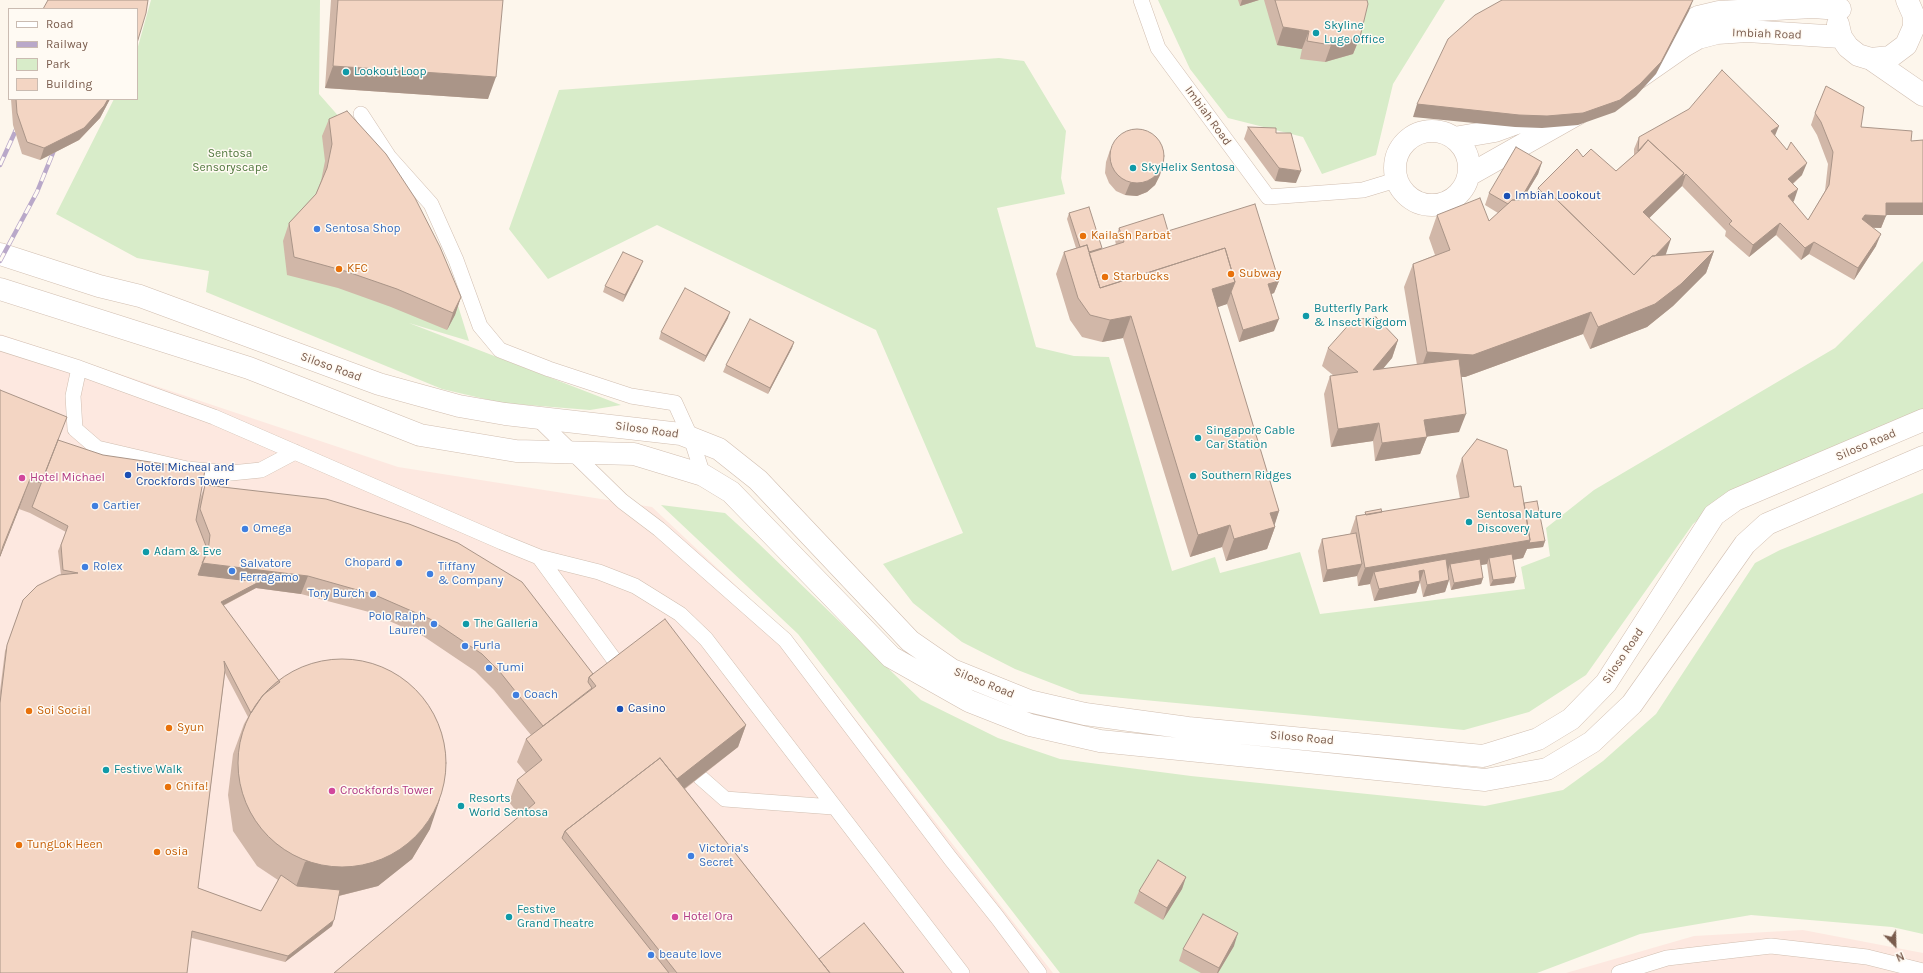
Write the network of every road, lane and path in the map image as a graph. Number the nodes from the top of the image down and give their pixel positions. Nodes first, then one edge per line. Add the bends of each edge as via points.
1 (1141, 0) edge
2 (1907, 0) edge
3 (1842, 4) edge
4 (1914, 27) junction
5 (1841, 37) junction
6 (1923, 48) edge
7 (1870, 59) junction
8 (1923, 95) edge
9 (361, 114) dead end
10 (1454, 138) junction
11 (1469, 175) junction
12 (1396, 180) junction
13 (0, 254) edge
14 (0, 289) edge
15 (0, 343) edge
16 (79, 368) junction
17 (536, 417) junction
18 (1923, 420) edge
19 (691, 438) junction
20 (295, 452) junction
21 (572, 452) junction
22 (1923, 457) edge
23 (703, 475) junction
24 (539, 557) junction
25 (621, 669) edge
26 (700, 777) edge
27 (833, 807) junction
28 (1923, 971) edge
29 (962, 973) edge
30 (1039, 973) edge
31 (1619, 973) edge

1 - 12 lane, Imbiah Road via 1158,48 1268,197 1363,190
2 - 4 street via 1914,16
3 - 5 street, Imbiah Road via 1838,28
3 - 5 street, Imbiah Road via 1719,12 1698,17 1682,25 1620,79 1652,69 1698,38 1717,33 1747,31
4 - 6 street
4 - 7 street via 1906,45 1899,52 1880,59
5 - 7 street via 1858,55
7 - 8 street
9 - 19 lane via 389,157 431,204 456,260 480,326 500,350 631,396 675,403
10 - 11 street via 1467,155
10 - 11 street via 1495,131 1588,99
10 - 12 street via 1442,132 1429,131 1415,135 1404,143 1397,154
11 - 12 street via 1462,191 1453,199 1432,206 1410,199
13 - 17 street, Siloso Road via 99,286 140,296 379,384 458,406
14 - 21 street, Siloso Road via 249,368 420,435 516,451
15 - 16 lane
16 - 20 lane via 214,418
16 - 20 lane via 73,396 75,429 97,448 187,469 231,472 262,470
17 - 19 street, Siloso Road via 646,428
17 - 21 lane
18 - 19 street, Siloso Road via 1735,500 1714,515 1606,683 1571,719 1538,739 1483,756 1188,728 1085,714 1029,701 952,670 910,641 758,480 719,449
19 - 23 lane
20 - 24 lane
21 - 23 street, Siloso Road via 634,454
21 - 30 lane via 622,501 659,529 785,640
22 - 23 street, Siloso Road via 1767,524 1745,544 1632,704 1592,742 1547,769 1485,780 1100,741 1030,725 969,701 891,657 731,492
24 - 25 lane
24 - 27 lane via 599,572 635,586 680,614 706,639
26 - 27 lane via 725,799
27 - 29 lane
28 - 31 lane via 1867,957 1771,946 1667,958

